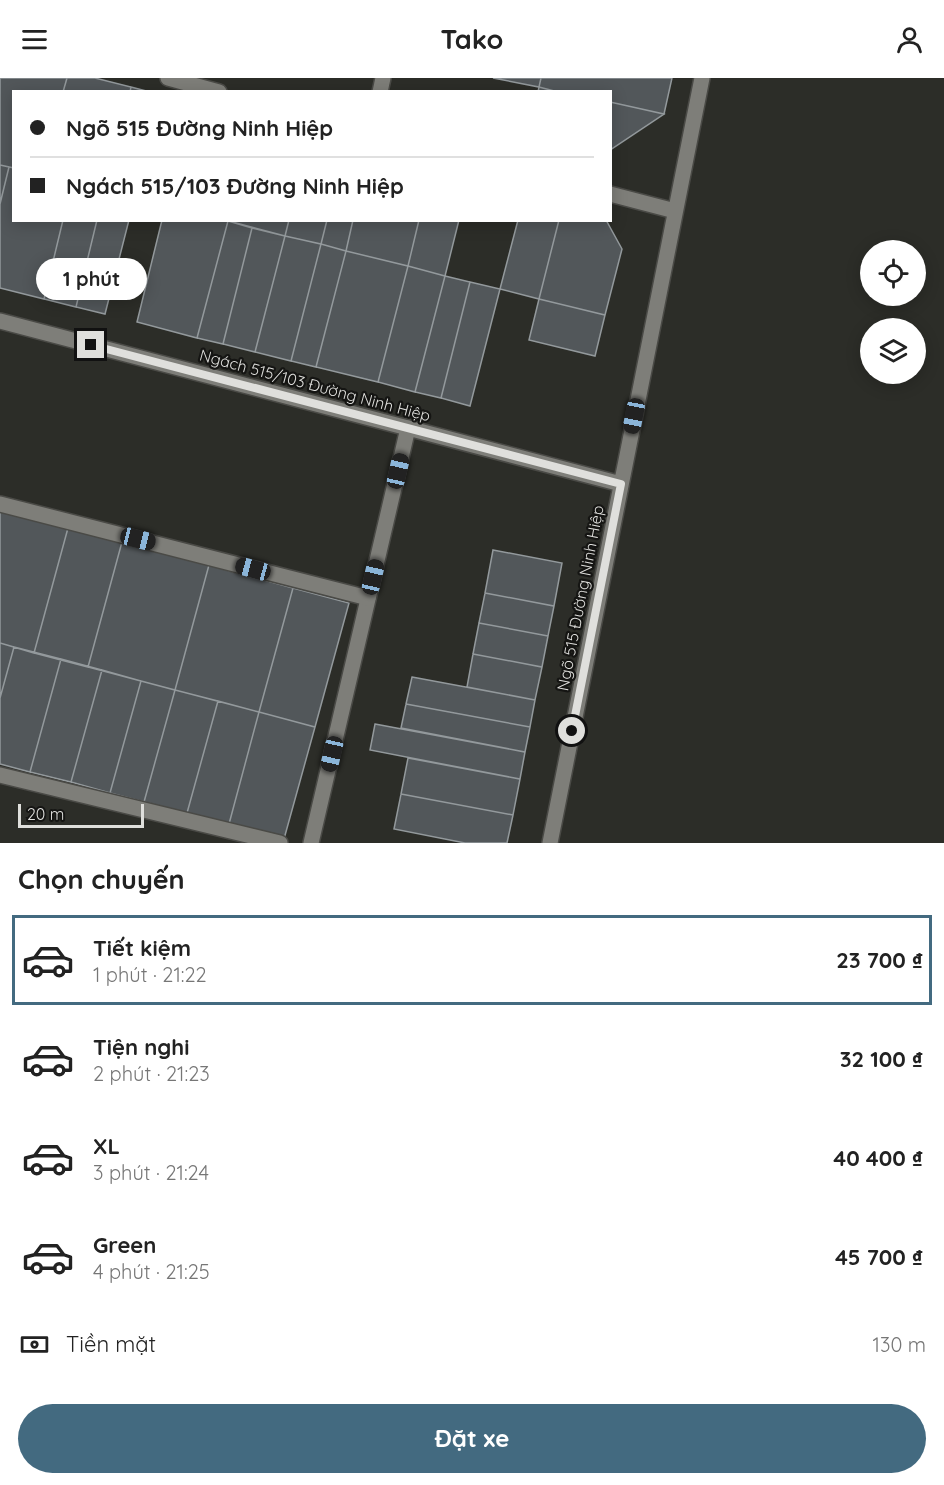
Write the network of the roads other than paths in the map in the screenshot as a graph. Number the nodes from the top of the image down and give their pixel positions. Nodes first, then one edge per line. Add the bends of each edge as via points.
1 (168, 78) edge
2 (702, 78) edge
3 (212, 90) edge
4 (612, 195) edge
5 (675, 212) junction
6 (0, 321) edge
7 (408, 428) junction
8 (621, 484) junction
9 (0, 504) edge
10 (368, 598) junction
11 (0, 775) edge
12 (280, 843) edge
13 (311, 843) edge
14 (550, 843) edge

1 - 3 street
2 - 5 street, Ngõ 515 Đường Ninh Hiệp
4 - 5 street
5 - 8 street, Ngõ 515 Đường Ninh Hiệp
6 - 7 street, Ngách 515/103 Đường Ninh Hiệp
7 - 8 street, Ngách 515/103 Đường Ninh Hiệp
7 - 10 street
8 - 14 street, Ngõ 515 Đường Ninh Hiệp
9 - 10 street
10 - 13 street
11 - 12 street

